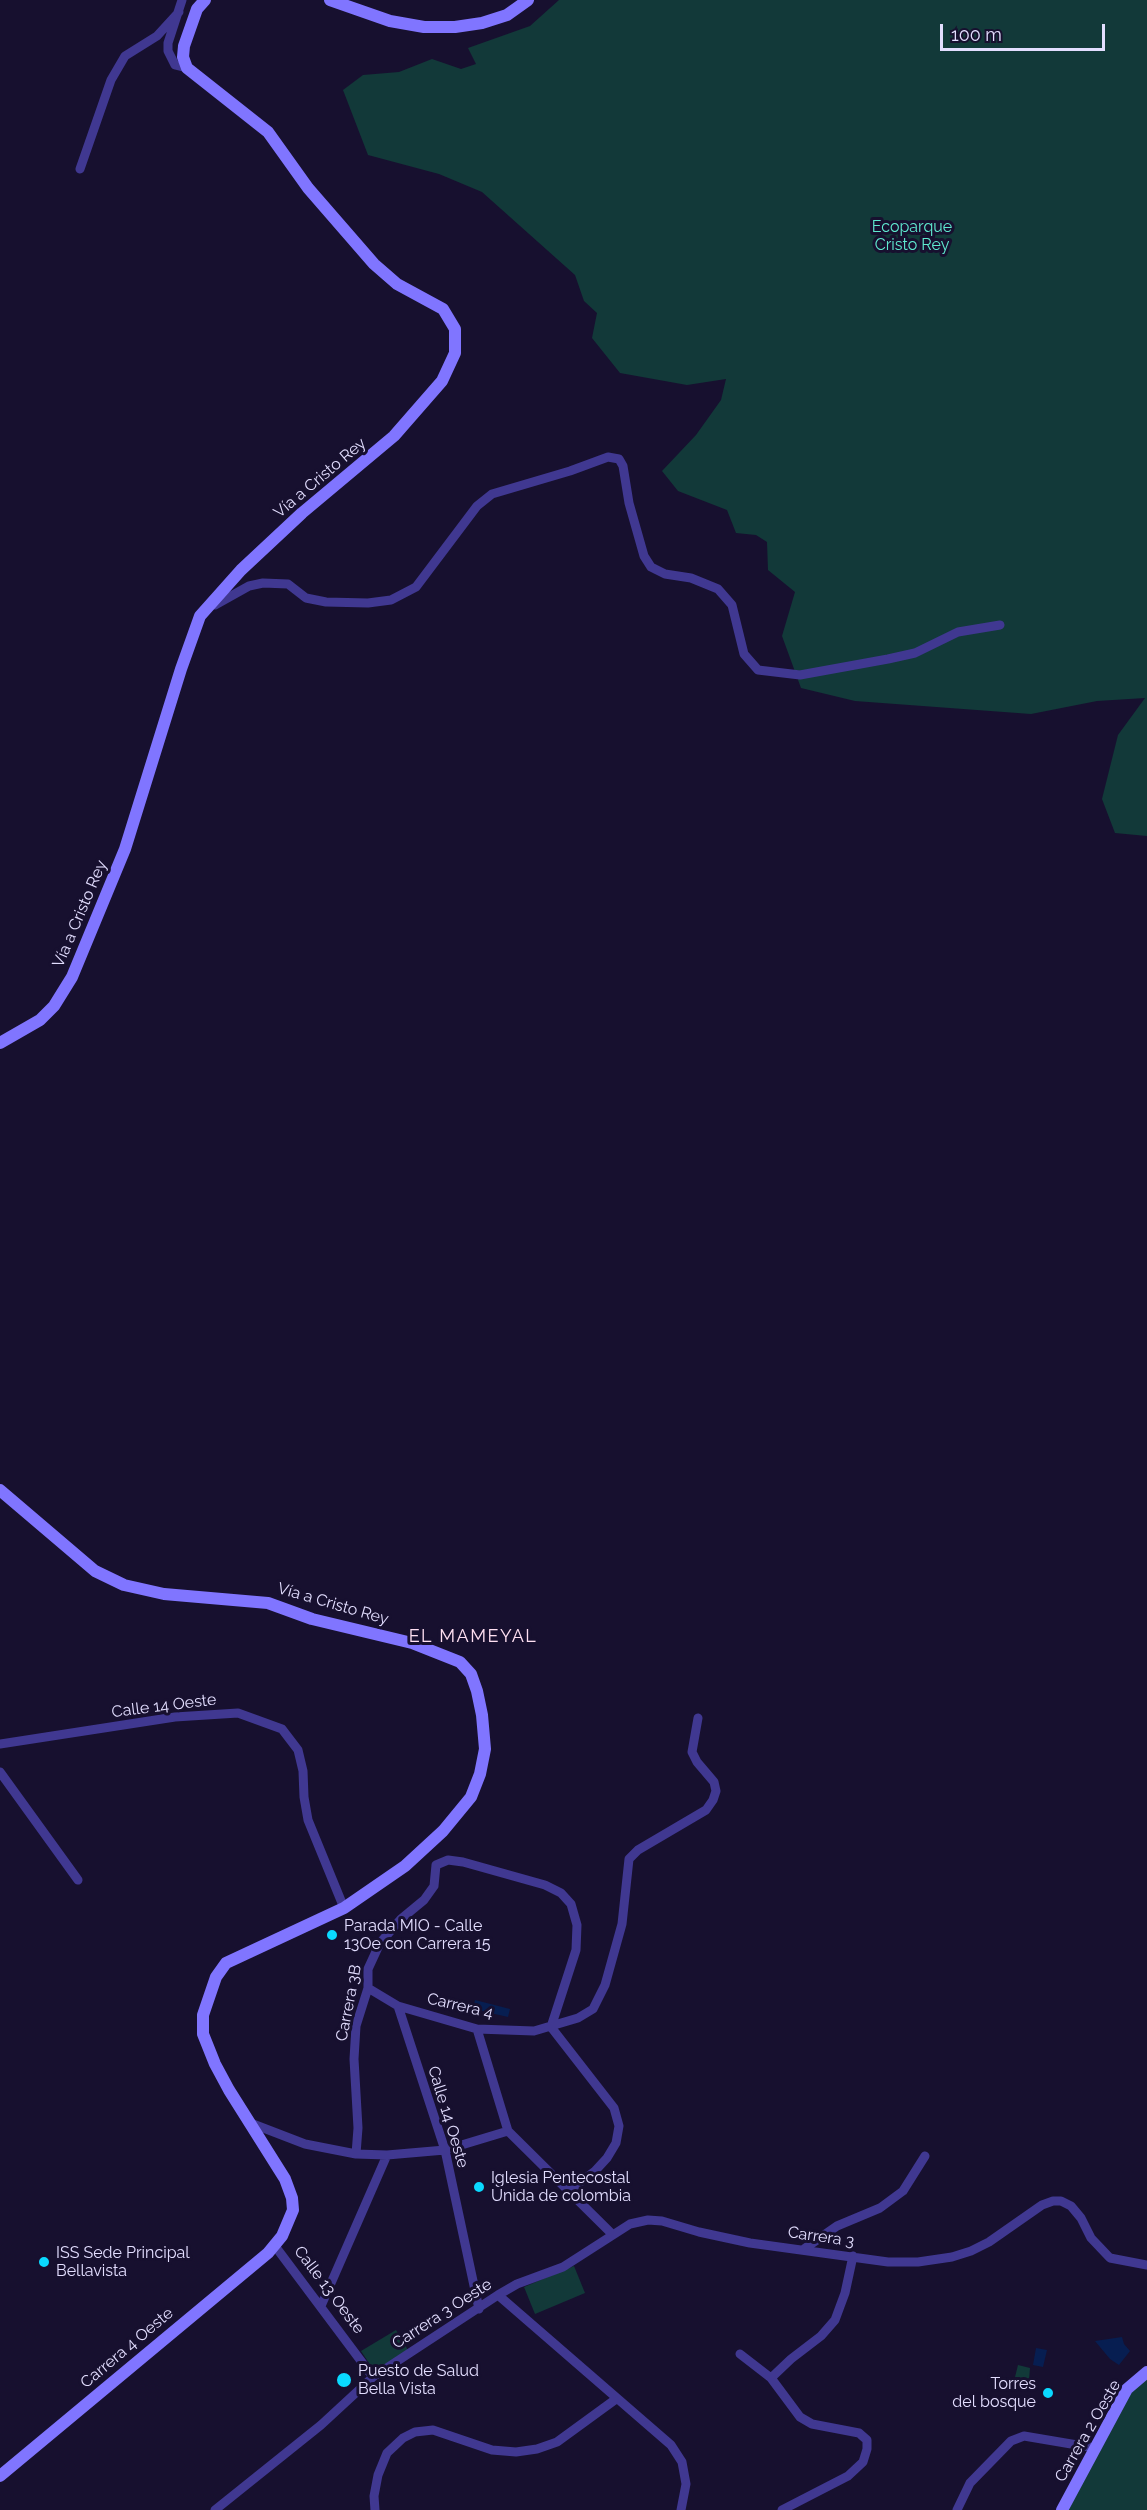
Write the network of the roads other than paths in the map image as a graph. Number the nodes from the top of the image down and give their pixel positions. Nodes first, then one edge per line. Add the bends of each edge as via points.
1 (182, 0) edge
2 (205, 0) edge
3 (330, 0) edge
4 (528, 0) edge
5 (178, 12) junction
6 (187, 68) junction
7 (80, 170) dead end
8 (202, 614) junction
9 (1000, 625) dead end
10 (0, 1043) edge
11 (0, 1490) edge
12 (698, 1718) dead end
13 (0, 1744) edge
14 (0, 1772) edge
15 (419, 1853) junction
16 (436, 1865) junction
17 (78, 1880) dead end
18 (344, 1908) junction
19 (368, 1988) junction
20 (398, 2007) junction
21 (551, 2027) junction
22 (477, 2030) junction
23 (253, 2124) junction
24 (508, 2131) junction
25 (445, 2150) junction
26 (356, 2154) junction
27 (387, 2155) junction
28 (925, 2156) dead end
29 (570, 2190) junction
30 (648, 2220) joint
31 (612, 2234) junction
32 (275, 2246) junction
33 (804, 2249) junction
34 (853, 2256) junction
35 (1147, 2265) edge
36 (498, 2295) junction
37 (321, 2306) junction
38 (479, 2309) junction
39 (740, 2354) dead end
40 (1147, 2372) edge
41 (373, 2378) junction
42 (771, 2378) junction
43 (616, 2399) junction
44 (1095, 2448) junction
45 (0, 2476) edge
46 (215, 2510) edge
47 (375, 2510) edge
48 (681, 2510) edge
49 (782, 2510) edge
50 (957, 2510) edge
51 (1062, 2510) edge

1 - 5 street
2 - 6 street via 197,9 184,46
3 - 4 street via 390,21 455,27 507,15
5 - 6 street via 168,51 175,65
5 - 7 street via 157,36 125,56 111,80
6 - 8 street, Vía a Cristo Rey via 268,132 308,188 374,264 397,284 443,309 455,329 456,345 442,381 394,436 302,513
8 - 9 street via 227,596 263,583 288,584 306,598 326,602 391,600 416,587 477,506 492,494 608,457 619,459 623,466 628,503 651,567 718,589 732,605 744,654 759,670 800,675 888,659 915,653 958,632
8 - 10 street, Vía a Cristo Rey via 183,660 125,849 72,977 40,1020
11 - 15 street, Vía a Cristo Rey via 95,1571 124,1585 164,1594 268,1603 312,1619 412,1643 460,1662 471,1674 480,1705 482,1766 471,1797
12 - 21 street, Carrera 4 via 692,1752 714,1782 713,1800 706,1810 629,1859 622,1924 605,1985 593,2009
13 - 18 street, Calle 14 Oeste via 175,1717 238,1713 282,1729 298,1750 308,1820
14 - 17 street
15 - 16 street
15 - 18 street, Vía a Cristo Rey
16 - 19 street, Carrera 3B via 434,1886 424,1900 380,1943 368,1969
16 - 21 street via 448,1860 463,1862 545,1885 571,1904 577,1925 576,1950
18 - 23 street, Vía a Cristo Rey via 244,1953 226,1963 216,1977 203,2015 204,2034 215,2064
19 - 20 street, Carrera 4
19 - 26 street, Carrera 3B via 356,2026
20 - 22 street, Carrera 4
20 - 25 street, Calle 14 Oeste
21 - 22 street, Carrera 4
21 - 29 street via 614,2108 619,2126 616,2143 607,2158
22 - 24 street
23 - 26 street via 305,2144
23 - 32 street, Calle 13 Oeste via 292,2198 293,2210
24 - 25 street
24 - 29 street
25 - 27 street
25 - 38 street, Calle 14 Oeste
26 - 27 street
27 - 37 street
28 - 33 street via 903,2191 880,2208 837,2226
29 - 31 street
30 - 31 street, Carrera 3 Oeste
30 - 33 street, Carrera 3 via 750,2243
31 - 36 street, Carrera 3 Oeste via 582,2257
32 - 37 street, Calle 13 Oeste
32 - 45 street, Carrera 4 Oeste
33 - 34 street, Carrera 3
34 - 35 street, Carrera 3 via 888,2262 952,2257 989,2242 1053,2200 1071,2206 1091,2238 1110,2258
34 - 42 street via 835,2320 822,2336
36 - 38 street, Carrera 3 Oeste
36 - 43 street
37 - 41 street, Calle 13 Oeste
38 - 41 street, Carrera 3 Oeste
39 - 42 street
40 - 44 street, Carrera 2 Oeste via 1127,2389
41 - 46 street, Carrera 3 Oeste
42 - 49 street via 800,2417 812,2424 859,2433 867,2440 863,2462 848,2476
43 - 47 street via 557,2442 537,2449 492,2451 433,2430 415,2432 387,2453 378,2475
43 - 48 street via 671,2445 682,2462 686,2484
44 - 50 street via 1024,2436 1011,2441 970,2483
44 - 51 street, Carrera 2 Oeste

